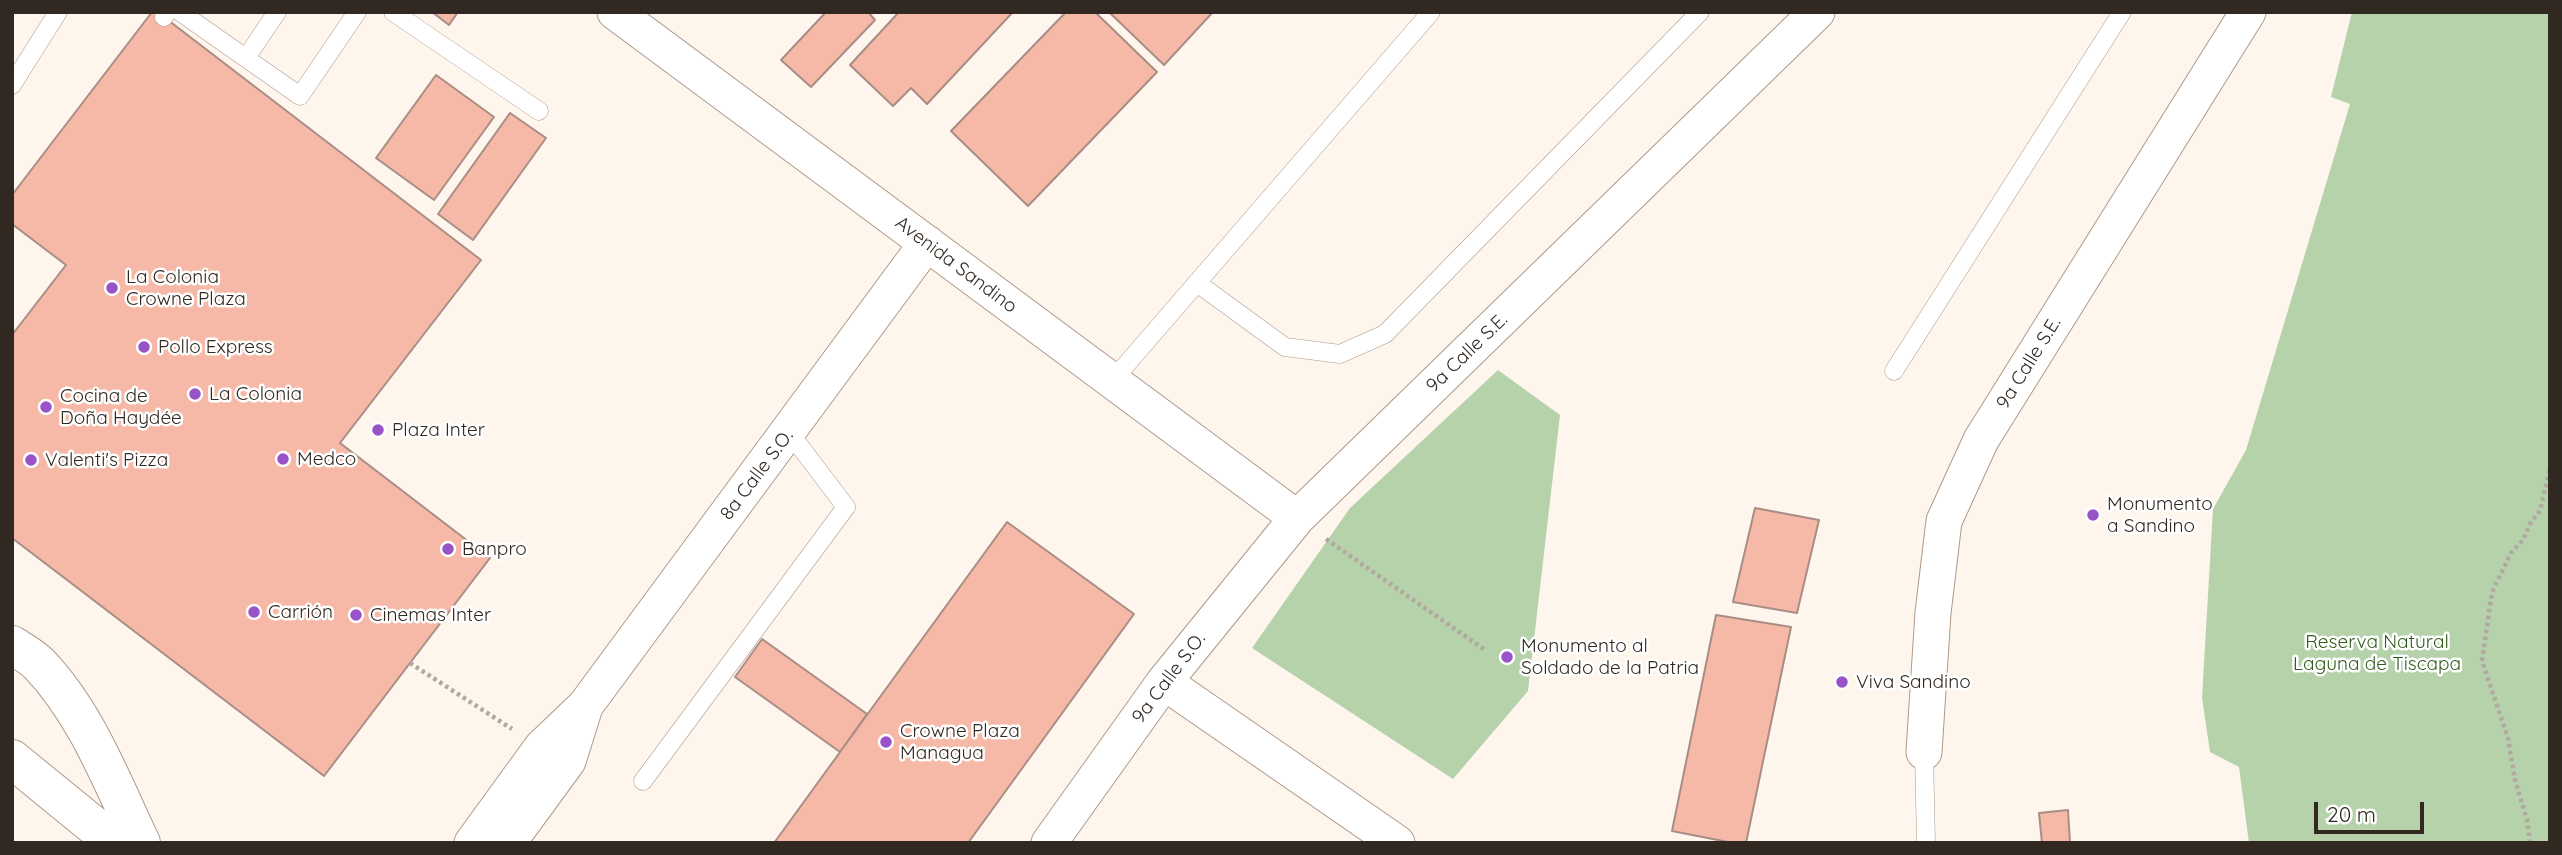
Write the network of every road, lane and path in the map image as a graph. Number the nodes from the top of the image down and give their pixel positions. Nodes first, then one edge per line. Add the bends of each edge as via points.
1 (58, 12) edge
2 (277, 12) edge
3 (357, 12) edge
4 (393, 12) edge
5 (615, 12) edge
6 (1431, 12) edge
7 (1700, 12) edge
8 (1817, 12) edge
9 (2122, 12) edge
10 (2248, 12) edge
11 (170, 14) edge
12 (246, 58) junction
13 (12, 85) edge
14 (539, 111) dead end
15 (927, 243) junction
16 (1198, 283) junction
17 (1894, 372) dead end
18 (1112, 381) junction
19 (789, 432) junction
20 (2550, 469) edge
21 (1297, 518) junction
22 (1336, 546) dead end
23 (12, 645) edge
24 (1485, 650) dead end
25 (410, 663) dead end
26 (1164, 682) junction
27 (585, 706) junction
28 (541, 748) junction
29 (1924, 752) joint
30 (12, 759) edge
31 (643, 781) dead end
32 (116, 843) edge
33 (141, 843) edge
34 (472, 843) edge
35 (508, 843) edge
36 (1049, 843) edge
37 (1397, 843) edge
38 (1926, 843) edge
39 (2530, 843) edge

1 - 13 lane
2 - 12 lane
3 - 12 lane via 300,96
4 - 14 lane
5 - 15 street, Avenida Sandino
6 - 16 lane
7 - 16 lane via 1385,334 1340,354 1284,347
8 - 21 street, 9a Calle S.E.
9 - 17 lane
10 - 29 street, 9a Calle S.E. via 1981,440 1944,520
11 - 12 lane
15 - 18 street, Avenida Sandino
15 - 19 street, 8a Calle S.O.
16 - 18 lane
18 - 21 street, Avenida Sandino
19 - 27 street, 8a Calle S.O.
19 - 31 lane via 846,507
20 - 39 path via 2540,511 2511,553 2492,592 2482,661 2508,738
21 - 26 street, 9a Calle S.O.
22 - 24 path
23 - 33 highway via 38,663 71,706
25 - 28 path
26 - 36 street, 9a Calle S.O.
26 - 37 street
27 - 28 street, 8a Calle S.O.
27 - 35 street, 8a Calle S.O. via 568,761
28 - 34 street, 8a Calle S.O.
29 - 38 lane
30 - 32 highway

